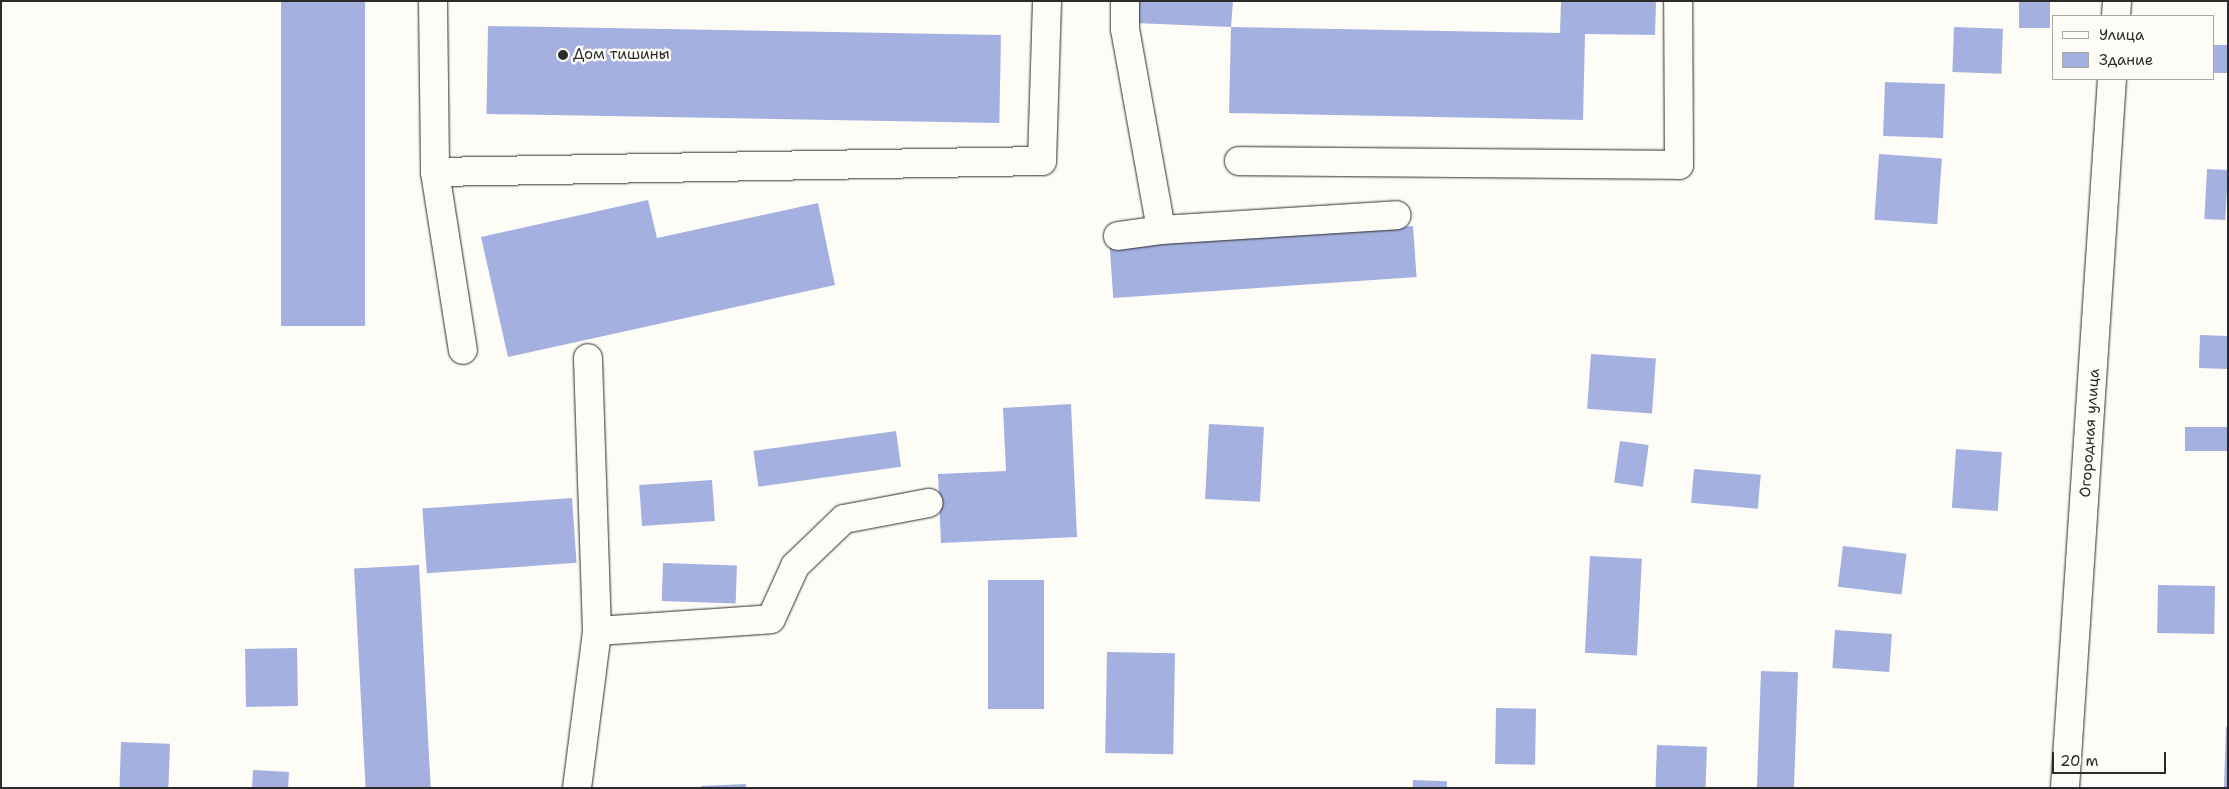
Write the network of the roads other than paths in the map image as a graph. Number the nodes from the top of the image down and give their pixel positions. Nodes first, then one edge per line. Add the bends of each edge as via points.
1 (433, 1) edge
2 (1047, 1) edge
3 (1125, 1) edge
4 (1678, 1) edge
5 (2117, 1) edge
6 (2116, 15) edge
7 (2112, 80) edge
8 (1239, 161) dead end
9 (435, 172) junction
10 (1396, 215) dead end
11 (1161, 230) junction
12 (1118, 236) dead end
13 (463, 350) dead end
14 (588, 358) dead end
15 (928, 502) dead end
16 (597, 631) junction
17 (577, 788) edge
18 (2066, 788) edge

1 - 9 street
2 - 9 street via 1042,161
3 - 11 street via 1126,29
4 - 8 street via 1679,165
5 - 6 street
7 - 18 street, Огородная улица
9 - 13 street
10 - 11 street
11 - 12 street
14 - 16 street
15 - 16 street via 844,520 795,566 771,619
16 - 17 street

